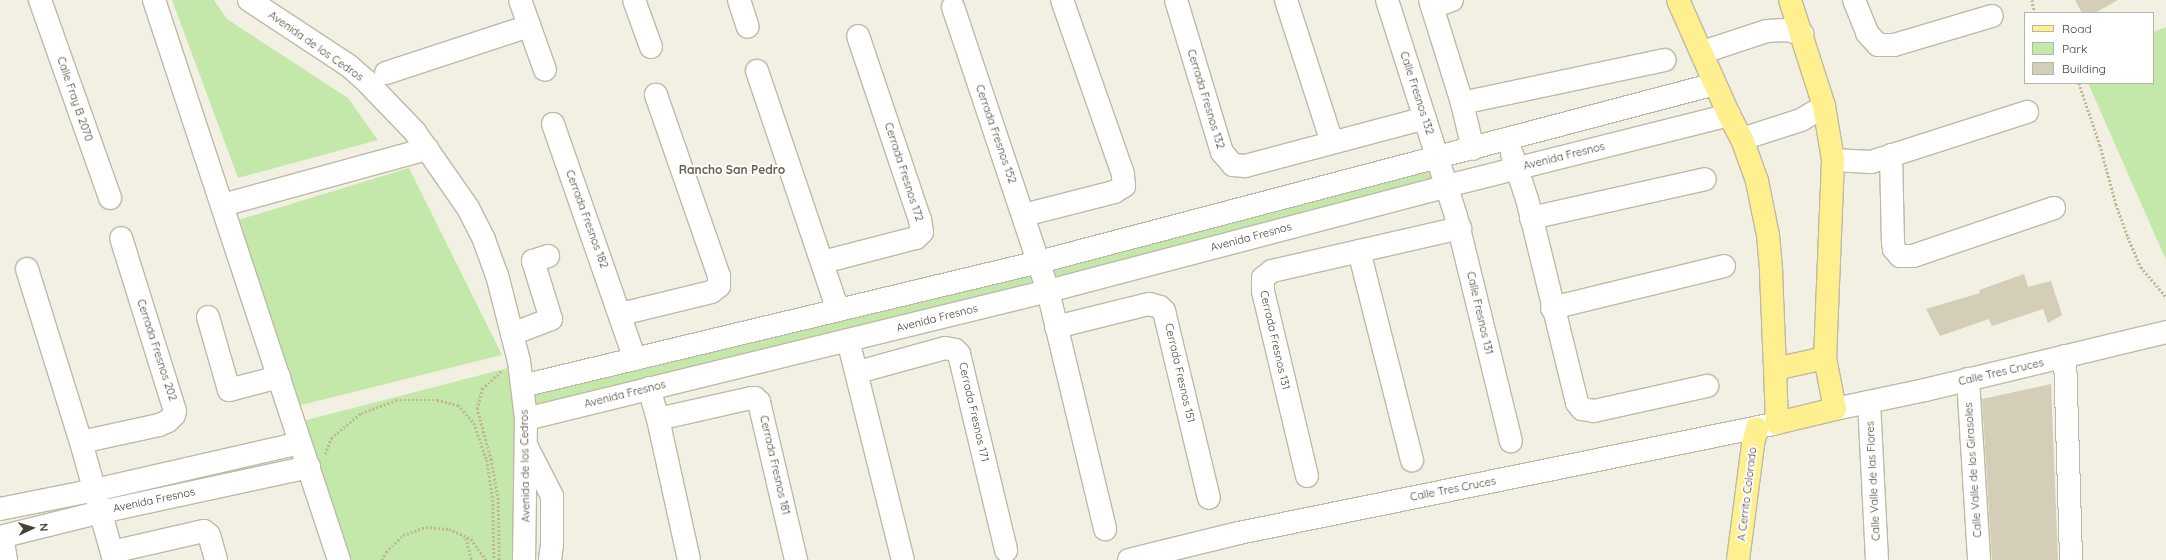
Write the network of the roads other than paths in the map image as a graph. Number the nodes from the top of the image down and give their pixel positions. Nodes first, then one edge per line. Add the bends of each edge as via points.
1 (40, 0) edge
2 (154, 0) edge
3 (248, 0) edge
4 (520, 0) edge
5 (634, 0) edge
6 (739, 0) edge
7 (1062, 0) edge
8 (1176, 0) edge
9 (1286, 0) edge
10 (1387, 0) edge
11 (1678, 0) edge
12 (1790, 0) edge
13 (1854, 0) edge
14 (1438, 2) edge
15 (953, 7) dead end
16 (1992, 16) dead end
17 (529, 26) junction
18 (748, 27) dead end
19 (1802, 34) junction
20 (858, 36) dead end
21 (651, 47) dead end
22 (1702, 52) junction
23 (1664, 60) dead end
24 (545, 70) dead end
25 (757, 71) dead end
26 (386, 73) dead end
27 (1715, 84) junction
28 (656, 95) dead end
29 (1462, 103) junction
30 (1824, 106) junction
31 (2027, 112) dead end
32 (1729, 115) junction
33 (1425, 118) junction
34 (553, 124) dead end
35 (1508, 139) junction
36 (1742, 139) junction
37 (1332, 142) junction
38 (427, 149) junction
39 (1473, 149) junction
40 (1891, 155) junction
41 (1438, 157) junction
42 (1833, 160) junction
43 (1517, 168) junction
44 (1705, 179) dead end
45 (1447, 186) junction
46 (110, 198) dead end
47 (223, 205) junction
48 (2054, 208) dead end
49 (1024, 215) junction
50 (1531, 218) junction
51 (1460, 228) junction
52 (121, 238) dead end
53 (1359, 251) junction
54 (534, 261) dead end
55 (823, 262) junction
56 (1039, 262) junction
57 (1724, 266) dead end
58 (27, 269) dead end
59 (1048, 291) junction
60 (1552, 308) junction
61 (838, 310) junction
62 (621, 314) junction
63 (208, 317) dead end
64 (1056, 327) junction
65 (763, 328) junction
66 (2166, 332) edge
67 (512, 334) junction
68 (848, 340) junction
69 (2065, 356) junction
70 (772, 358) junction
71 (1825, 358) junction
72 (635, 359) junction
73 (1775, 369) junction
74 (858, 372) junction
75 (279, 377) junction
76 (1968, 379) junction
77 (522, 386) junction
78 (1707, 386) dead end
79 (649, 388) junction
80 (1869, 402) junction
81 (1835, 410) junction
82 (526, 419) junction
83 (658, 419) junction
84 (1767, 426) junction
85 (1511, 441) dead end
86 (81, 442) junction
87 (300, 443) junction
88 (526, 446) junction
89 (1412, 460) dead end
90 (318, 464) junction
91 (1307, 476) dead end
92 (95, 490) junction
93 (1209, 498) dead end
94 (0, 509) edge
95 (102, 512) junction
96 (1105, 528) dead end
97 (1, 537) edge
98 (1006, 550) dead end
99 (113, 556) edge
100 (6, 560) edge
101 (216, 560) edge
102 (339, 560) edge
103 (524, 560) edge
104 (550, 560) edge
105 (689, 560) edge
106 (796, 560) edge
107 (903, 560) edge
108 (1129, 560) edge
109 (1738, 560) edge
110 (1876, 560) edge
111 (1979, 560) edge
112 (2071, 560) edge

1 - 46 street, Calle Fray B 2070
2 - 47 street
3 - 38 street, Avenida de los Cedros via 360,76 415,132
4 - 17 street
5 - 21 street
6 - 18 street
7 - 49 street via 1123,174 1124,186 1114,192
8 - 37 street, Cerrada Fresnos 132 via 1222,152 1230,162 1238,167 1245,166
9 - 37 street
10 - 33 street, Calle Fresnos 132
11 - 22 main road, A Cerrito Colorado
12 - 19 main road
13 - 16 street via 1867,33 1878,45 1894,45
14 - 29 street
15 - 49 street, Cerrada Fresnos 152
17 - 24 street
17 - 26 street
19 - 22 street via 1787,30 1767,31
19 - 30 main road
20 - 55 street, Cerrada Fresnos 172 via 922,232 916,238
22 - 27 main road, A Cerrito Colorado
23 - 29 street
25 - 55 street
27 - 32 main road, A Cerrito Colorado
27 - 35 street
28 - 62 street via 718,276 719,286 711,292
29 - 39 street
30 - 36 street via 1801,120
30 - 42 main road
31 - 40 street
32 - 36 main road, A Cerrito Colorado
32 - 43 street, Avenida Fresnos
33 - 37 street, Cerrada Fresnos 132
33 - 41 street, Calle Fresnos 132
34 - 62 street, Cerrada Fresnos 182
35 - 39 street
35 - 43 street
36 - 73 main road, A Cerrito Colorado via 1757,181 1768,236
38 - 47 street
38 - 67 street, Avenida de los Cedros via 468,208 484,240 497,275
39 - 41 street
40 - 42 street via 1871,162
40 - 48 street via 1893,242 1894,249 1900,256 1913,256
41 - 45 street, Calle Fresnos 132
41 - 56 street
42 - 71 main road
43 - 45 street, Avenida Fresnos
43 - 50 street
44 - 50 street
45 - 51 street, Calle Fresnos 131
45 - 59 street, Avenida Fresnos
47 - 75 street
49 - 56 street, Cerrada Fresnos 152
50 - 60 street
51 - 53 street, Cerrada Fresnos 131
51 - 85 street, Calle Fresnos 131
52 - 86 street, Cerrada Fresnos 202 via 175,411 168,421 159,425
53 - 89 street
53 - 91 street, Cerrada Fresnos 131 via 1272,271 1264,278 1262,284
54 - 67 street via 551,319
55 - 61 street
56 - 59 street
56 - 61 street
57 - 60 street
58 - 86 street
59 - 64 street
59 - 68 street, Avenida Fresnos
60 - 78 street via 1574,397 1582,409 1594,411
61 - 65 street
62 - 72 street, Cerrada Fresnos 182
63 - 75 street via 229,390
64 - 93 street, Cerrada Fresnos 151 via 1149,304 1164,311
64 - 96 street
65 - 70 street
65 - 72 street
66 - 69 street, Calle Tres Cruces
67 - 77 street, Avenida de los Cedros
68 - 70 street, Avenida Fresnos
68 - 74 street
69 - 76 street, Calle Tres Cruces
69 - 112 street
70 - 79 street, Avenida Fresnos
71 - 73 main road
71 - 81 main road
72 - 77 street
73 - 84 main road, A Cerrito Colorado
74 - 98 street, Cerrada Fresnos 171 via 945,348 960,354
74 - 107 street
75 - 87 street
76 - 80 street, Calle Tres Cruces
76 - 111 street, Calle Valle de los Girasoles
77 - 82 street, Avenida de los Cedros
79 - 82 street, Avenida Fresnos
79 - 83 street
80 - 81 street, Calle Tres Cruces
80 - 110 street, Calle Valle de las Flores
81 - 84 main road
82 - 88 street, Avenida de los Cedros
83 - 105 street
83 - 106 street, Cerrada Fresnos 181 via 756,398
84 - 108 street, Calle Tres Cruces via 1239,533
84 - 109 main road, A Cerrito Colorado via 1753,444
86 - 92 street
87 - 90 street
87 - 92 street, Avenida Fresnos
88 - 103 street, Avenida de los Cedros
88 - 104 street via 552,496
90 - 95 street, Avenida Fresnos
90 - 102 street
92 - 94 street, Avenida Fresnos
92 - 95 street
95 - 97 street, Avenida Fresnos
95 - 99 street
97 - 100 street
99 - 101 street via 204,531 209,535

